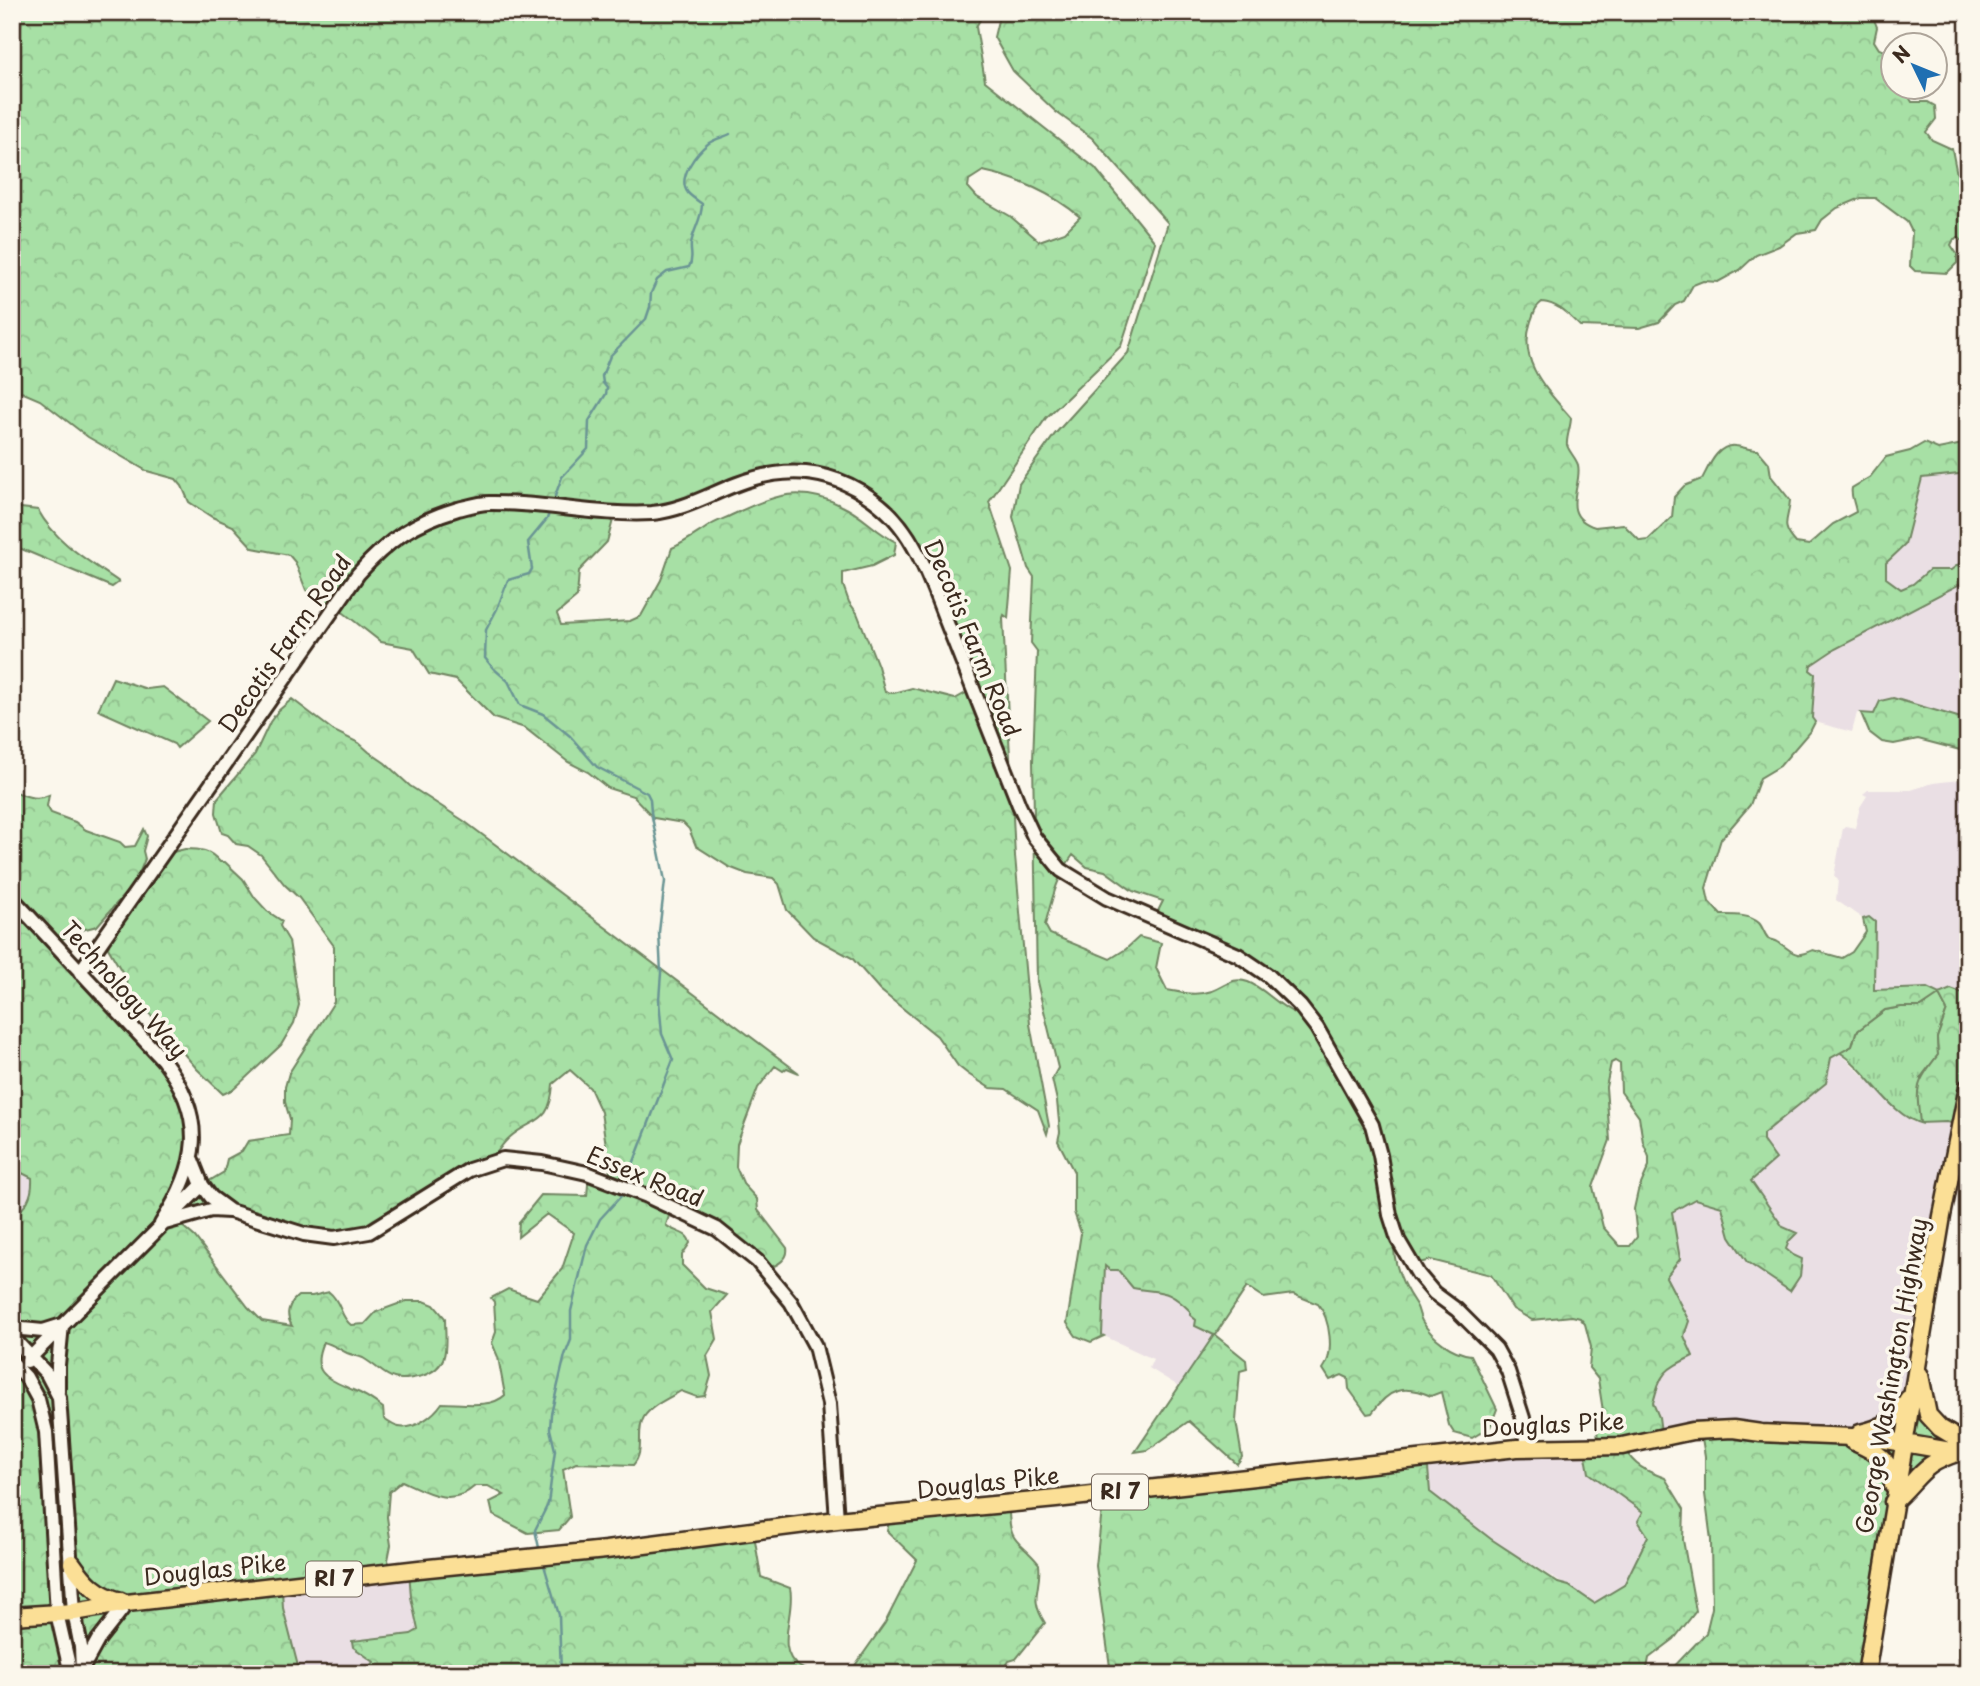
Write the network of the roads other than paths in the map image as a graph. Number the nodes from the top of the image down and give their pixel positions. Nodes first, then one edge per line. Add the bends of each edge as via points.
1 (12, 898) edge
2 (80, 972) junction
3 (1968, 1087) edge
4 (192, 1160) junction
5 (202, 1185) junction
6 (230, 1211) junction
7 (161, 1224) junction
8 (62, 1325) junction
9 (12, 1328) edge
10 (12, 1336) edge
11 (32, 1356) junction
12 (16, 1365) edge
13 (1917, 1370) junction
14 (59, 1397) junction
15 (1837, 1435) junction
16 (1904, 1442) junction
17 (1527, 1447) junction
18 (1965, 1450) edge
19 (1894, 1502) junction
20 (837, 1520) junction
21 (72, 1563) junction
22 (127, 1602) junction
23 (74, 1612) junction
24 (57, 1613) junction
25 (12, 1616) edge
26 (78, 1672) edge
27 (1866, 1674) edge

1 - 2 street, Technology Way
2 - 4 street, Technology Way via 170,1069 189,1115
2 - 17 street, Decotis Farm Road via 358,574 409,528 487,502 653,513 682,508 765,474 817,474 882,506 917,551 1019,805 1034,837 1061,870 1107,898 1238,955 1269,976 1317,1028 1372,1125 1398,1240 1434,1293 1496,1349 1508,1370
3 - 13 main road, George Washington Highway
4 - 5 street, Essex Road
4 - 7 street via 182,1190
5 - 6 street, Essex Road
5 - 7 street
6 - 7 street via 211,1210
6 - 20 street, Essex Road via 304,1234 334,1238 369,1232 469,1170 503,1159 587,1173 718,1229 757,1261 791,1301 815,1346 829,1404
7 - 8 street
8 - 9 street via 43,1331
8 - 11 street
8 - 14 street
10 - 11 street
11 - 12 street
11 - 14 street
12 - 24 street via 37,1399 46,1432
13 - 15 main road via 1905,1405 1889,1423 1862,1433
13 - 16 main road, George Washington Highway
13 - 18 main road via 1928,1415
14 - 21 street
15 - 16 main road, Douglas Pike / RI 7
15 - 17 main road, Douglas Pike / RI 7 via 1733,1429 1692,1431 1622,1446
15 - 19 main road via 1885,1459
16 - 18 main road, Douglas Pike / RI 7
16 - 19 main road, George Washington Highway
17 - 20 main road, Douglas Pike / RI 7
18 - 19 main road via 1924,1468
19 - 27 main road, George Washington Highway
20 - 22 main road, Douglas Pike / RI 7
21 - 22 main road via 87,1584 105,1597
21 - 23 street
22 - 23 main road, Douglas Pike / RI 7
22 - 26 street
23 - 24 main road, Douglas Pike / RI 7
23 - 26 street via 81,1647
24 - 25 main road, Douglas Pike / RI 7
24 - 26 street

